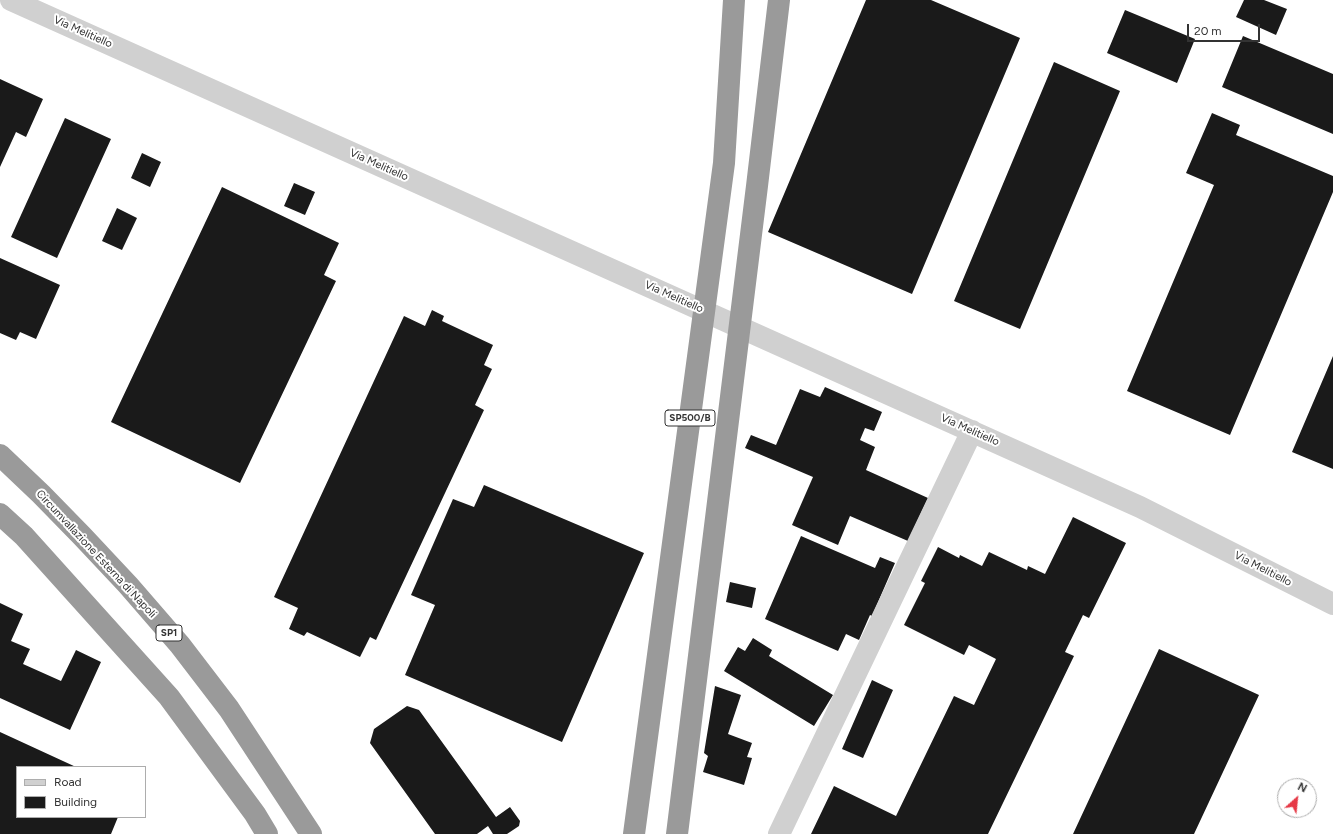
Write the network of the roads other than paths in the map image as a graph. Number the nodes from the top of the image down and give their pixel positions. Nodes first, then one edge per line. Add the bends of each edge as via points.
1 (11, 0) edge
2 (734, 0) edge
3 (778, 0) edge
4 (972, 431) junction
5 (0, 455) edge
6 (0, 514) edge
7 (1333, 604) edge
8 (267, 834) edge
9 (311, 834) edge
10 (634, 834) edge
11 (677, 834) edge
12 (779, 834) edge

1 - 4 street, Via Melitiello
2 - 10 highway, SP500/B, bridge via 724,163
3 - 11 highway, SP500/B, bridge
4 - 7 street, Via Melitiello via 1140,507
4 - 12 street
5 - 9 highway, Circumvallazione Esterna di Napoli / SP1 via 82,536 180,645 229,709
6 - 8 highway via 24,536 169,697

